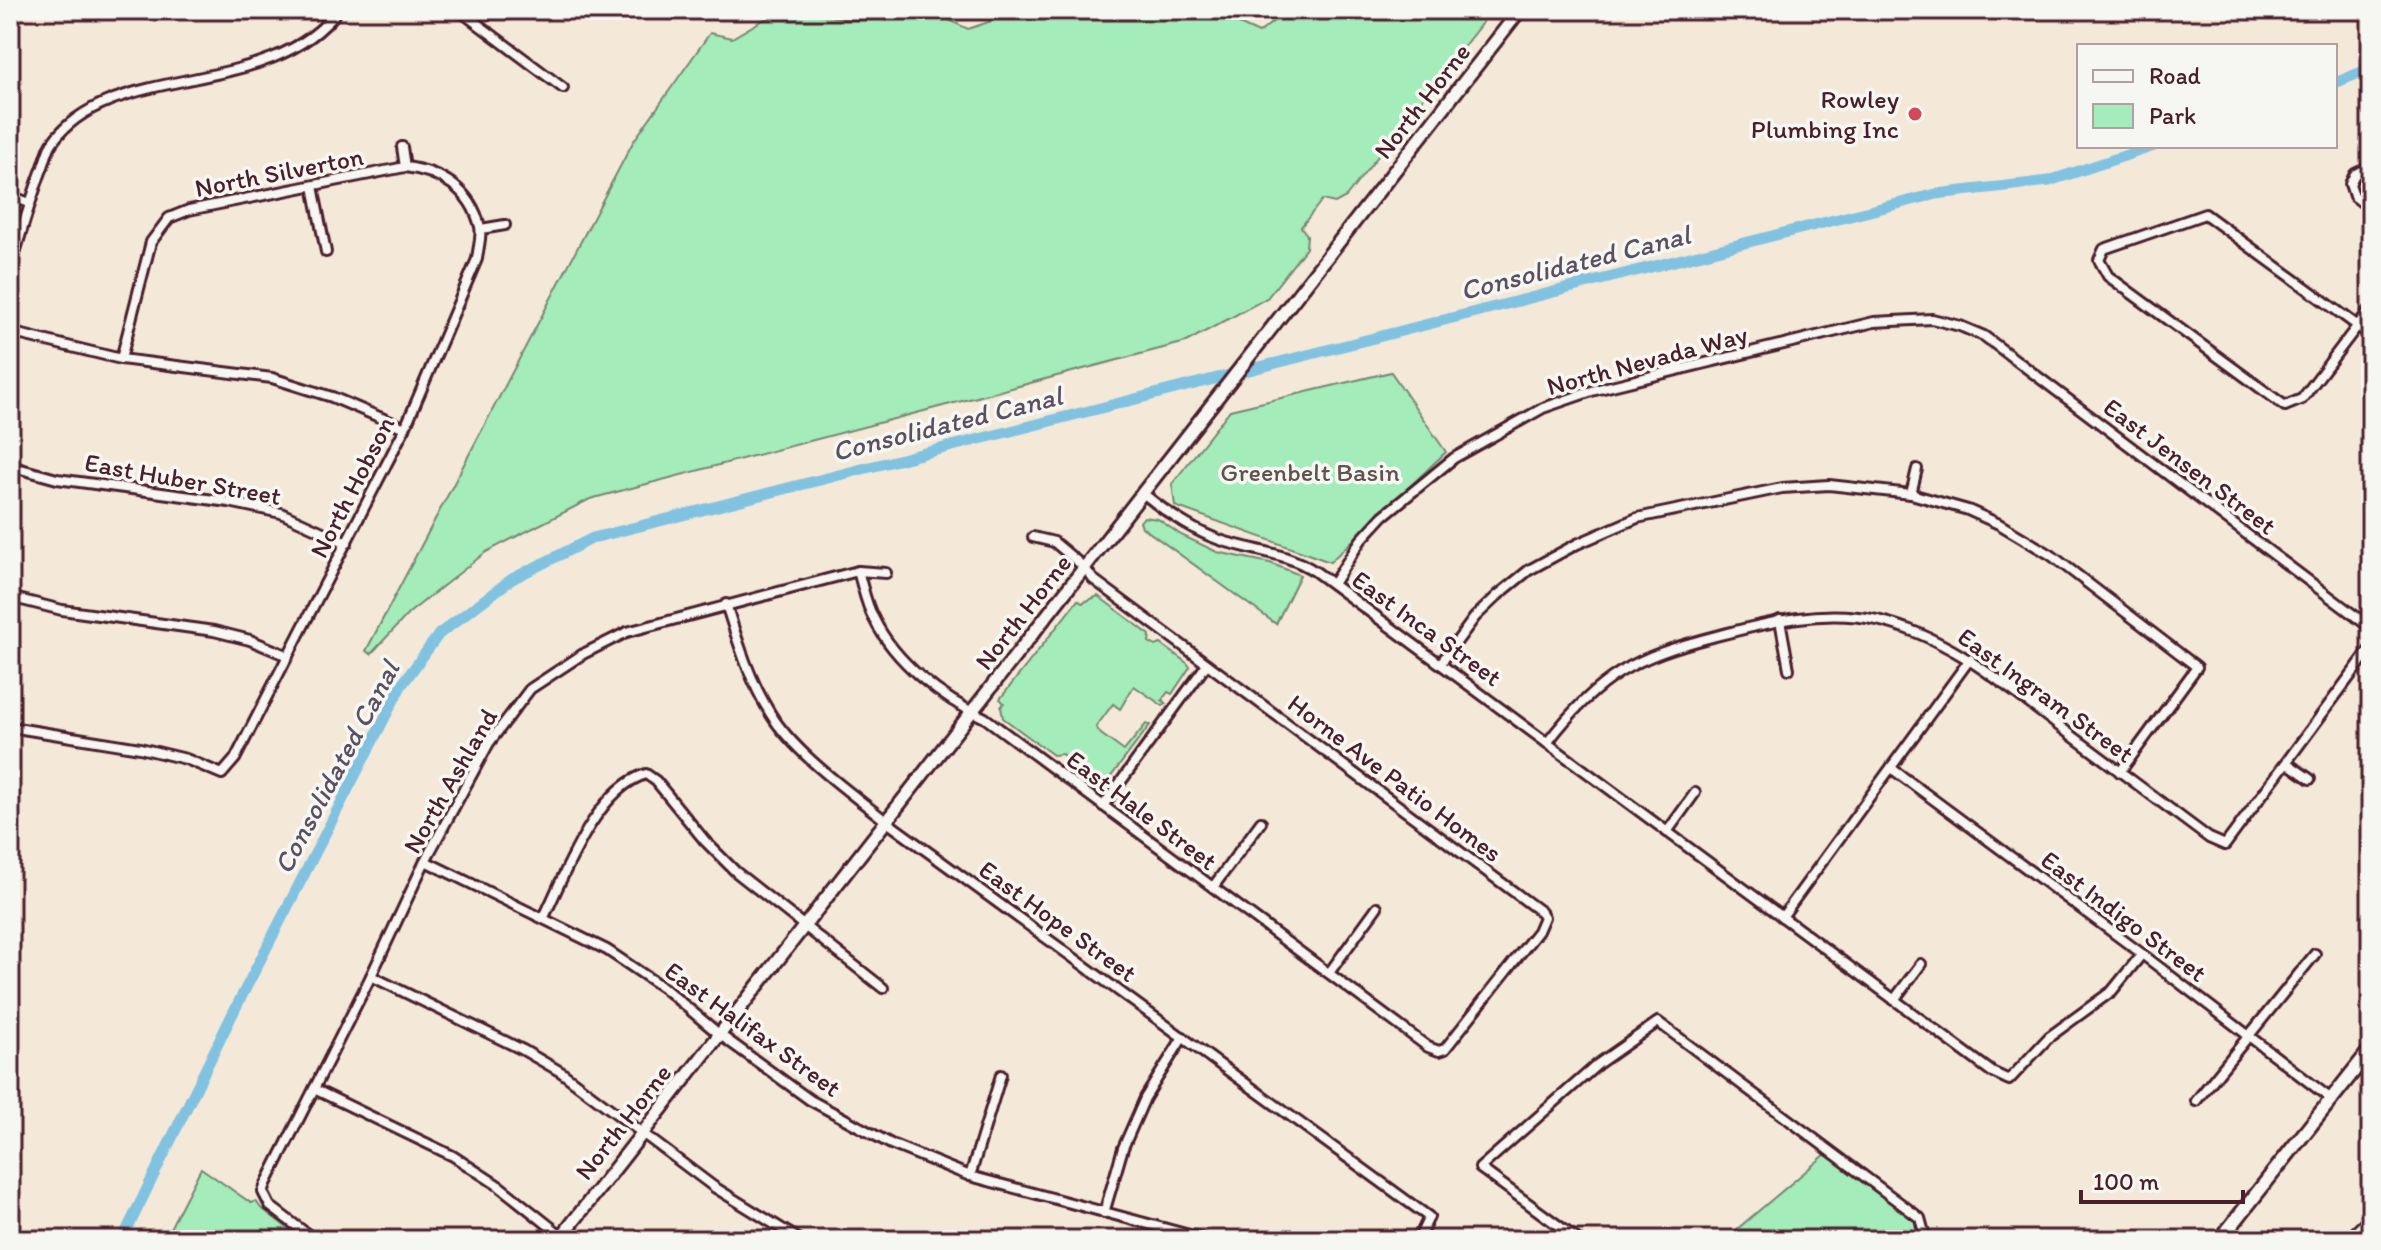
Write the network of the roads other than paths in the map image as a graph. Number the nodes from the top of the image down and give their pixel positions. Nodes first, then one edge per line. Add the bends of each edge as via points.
1 (320, 10) edge
2 (338, 10) edge
3 (459, 10) edge
4 (1520, 10) edge
5 (330, 20) junction
6 (563, 88) dead end
7 (402, 147) dead end
8 (2371, 166) edge
9 (405, 167) junction
10 (313, 186) junction
11 (10, 196) edge
12 (30, 203) junction
13 (2371, 209) edge
14 (505, 225) dead end
15 (481, 229) junction
16 (326, 252) dead end
17 (10, 270) edge
18 (2371, 308) edge
19 (2358, 326) junction
20 (10, 332) edge
21 (1984, 336) joint
22 (2371, 336) edge
23 (121, 359) junction
24 (405, 428) junction
25 (10, 466) edge
26 (1917, 469) dead end
27 (1144, 494) junction
28 (1911, 494) junction
29 (1033, 537) dead end
30 (347, 543) junction
31 (1085, 568) junction
32 (858, 571) junction
33 (886, 573) dead end
34 (1333, 584) junction
35 (10, 597) edge
36 (726, 604) junction
37 (1780, 620) junction
38 (2371, 628) edge
39 (2371, 648) edge
40 (288, 656) junction
41 (1970, 659) junction
42 (1441, 663) junction
43 (1207, 664) junction
44 (1789, 669) dead end
45 (972, 712) junction
46 (10, 727) edge
47 (1547, 743) junction
48 (2287, 763) junction
49 (1891, 768) junction
50 (2120, 772) junction
51 (2310, 779) dead end
52 (1695, 793) dead end
53 (1103, 806) junction
54 (887, 822) junction
55 (1261, 822) dead end
56 (1667, 832) junction
57 (425, 861) junction
58 (1213, 887) junction
59 (1377, 907) dead end
60 (544, 917) junction
61 (1782, 917) junction
62 (804, 928) junction
63 (2142, 954) junction
64 (2315, 954) dead end
65 (1921, 964) dead end
66 (1329, 973) junction
67 (371, 976) junction
68 (883, 988) dead end
69 (1894, 1000) junction
70 (719, 1034) junction
71 (2250, 1036) junction
72 (1183, 1037) junction
73 (2371, 1049) edge
74 (1439, 1051) joint
75 (1001, 1075) dead end
76 (314, 1089) junction
77 (2331, 1099) junction
78 (2196, 1101) dead end
79 (641, 1133) junction
80 (970, 1176) junction
81 (1104, 1213) junction
82 (2371, 1217) edge
83 (563, 1239) edge
84 (315, 1240) edge
85 (800, 1240) edge
86 (1208, 1240) edge
87 (1418, 1240) edge
88 (1578, 1240) edge
89 (1926, 1240) edge
90 (2220, 1240) edge
91 (2347, 1240) edge

1 - 5 street
2 - 5 street
3 - 6 street
4 - 27 street, North Horne
5 - 12 street via 269,59 116,96 76,119 51,144
7 - 9 street, North Silverton
8 - 13 street via 2355,174 2350,184 2354,196
9 - 10 street, North Silverton
9 - 15 street, North Silverton via 452,182 470,202
10 - 16 street
10 - 23 street, North Silverton via 169,218 151,242
11 - 12 street
12 - 17 street
14 - 15 street
15 - 24 street, North Hobson via 477,259
18 - 19 street
19 - 19 street via 2302,399 2285,406 2108,276 2099,260 2104,249 2205,214
19 - 22 street
20 - 23 street
21 - 34 street, North Nevada Way via 1932,319 1874,322 1595,390 1543,408 1454,458 1403,500 1361,540
21 - 38 street, East Jensen Street
23 - 24 street via 272,378
24 - 30 street, North Hobson
25 - 30 street, East Huber Street via 57,479 281,513
26 - 28 street
27 - 31 street, North Horne
27 - 34 street, East Inca Street via 1204,534 1288,557
28 - 42 street via 1829,485 1782,488 1637,518 1529,570 1475,617
28 - 50 street via 1968,510 2023,537 2197,667
29 - 31 street, Horne Ave Patio Homes via 1054,542
30 - 40 street, North Hobson
31 - 43 street, Horne Ave Patio Homes
31 - 45 street, North Horne
32 - 33 street, North Ashland
32 - 36 street, North Ashland
32 - 45 street, East Hale Street via 874,619 903,661
34 - 42 street, East Inca Street
35 - 40 street via 62,610 214,631
36 - 54 street, East Hope Street via 744,663 771,715 815,764
36 - 57 street, North Ashland via 627,632 530,689 489,743
37 - 41 street, East Ingram Street via 1820,615 1876,620
37 - 44 street
37 - 47 street, East Ingram Street via 1639,660 1586,697
39 - 48 street
40 - 46 street, North Hobson via 235,759 222,774 140,748
41 - 49 street
41 - 50 street, East Ingram Street
42 - 47 street, East Inca Street
43 - 53 street
43 - 74 street, Horne Ave Patio Homes via 1544,917
45 - 53 street, East Hale Street
45 - 54 street, North Horne
47 - 56 street, East Inca Street
48 - 50 street, East Ingram Street via 2225,845
48 - 51 street
49 - 61 street
49 - 63 street, East Indigo Street
52 - 56 street
53 - 58 street, East Hale Street
54 - 62 street, North Horne
54 - 72 street, East Hope Street
55 - 58 street
56 - 61 street, East Inca Street
57 - 60 street, East Halifax Street
57 - 67 street, North Ashland
58 - 66 street, East Hale Street
59 - 66 street
60 - 62 street via 585,833 613,796 646,774 726,862
60 - 70 street, East Halifax Street via 607,950
61 - 69 street, East Inca Street
62 - 68 street
62 - 70 street, North Horne
63 - 69 street, East Inca Street via 2112,991 2049,1037 2009,1080
63 - 71 street, East Indigo Street
64 - 71 street
65 - 69 street
66 - 74 street, East Hale Street
67 - 76 street, North Ashland
67 - 79 street via 561,1072
70 - 79 street, North Horne
70 - 80 street, East Halifax Street via 810,1100 891,1144
71 - 77 street, East Indigo Street
71 - 78 street
72 - 81 street via 1145,1098
72 - 87 street, East Hope Street via 1429,1217
73 - 77 main road
75 - 80 street
76 - 83 street via 453,1156
76 - 84 street, North Ashland via 263,1192 270,1206
77 - 90 main road
79 - 83 street, North Horne
79 - 85 street via 714,1187
80 - 81 street, East Halifax Street
81 - 86 street, East Halifax Street
82 - 91 street
88 - 89 street via 1480,1168 1598,1064 1658,1022 1917,1216

